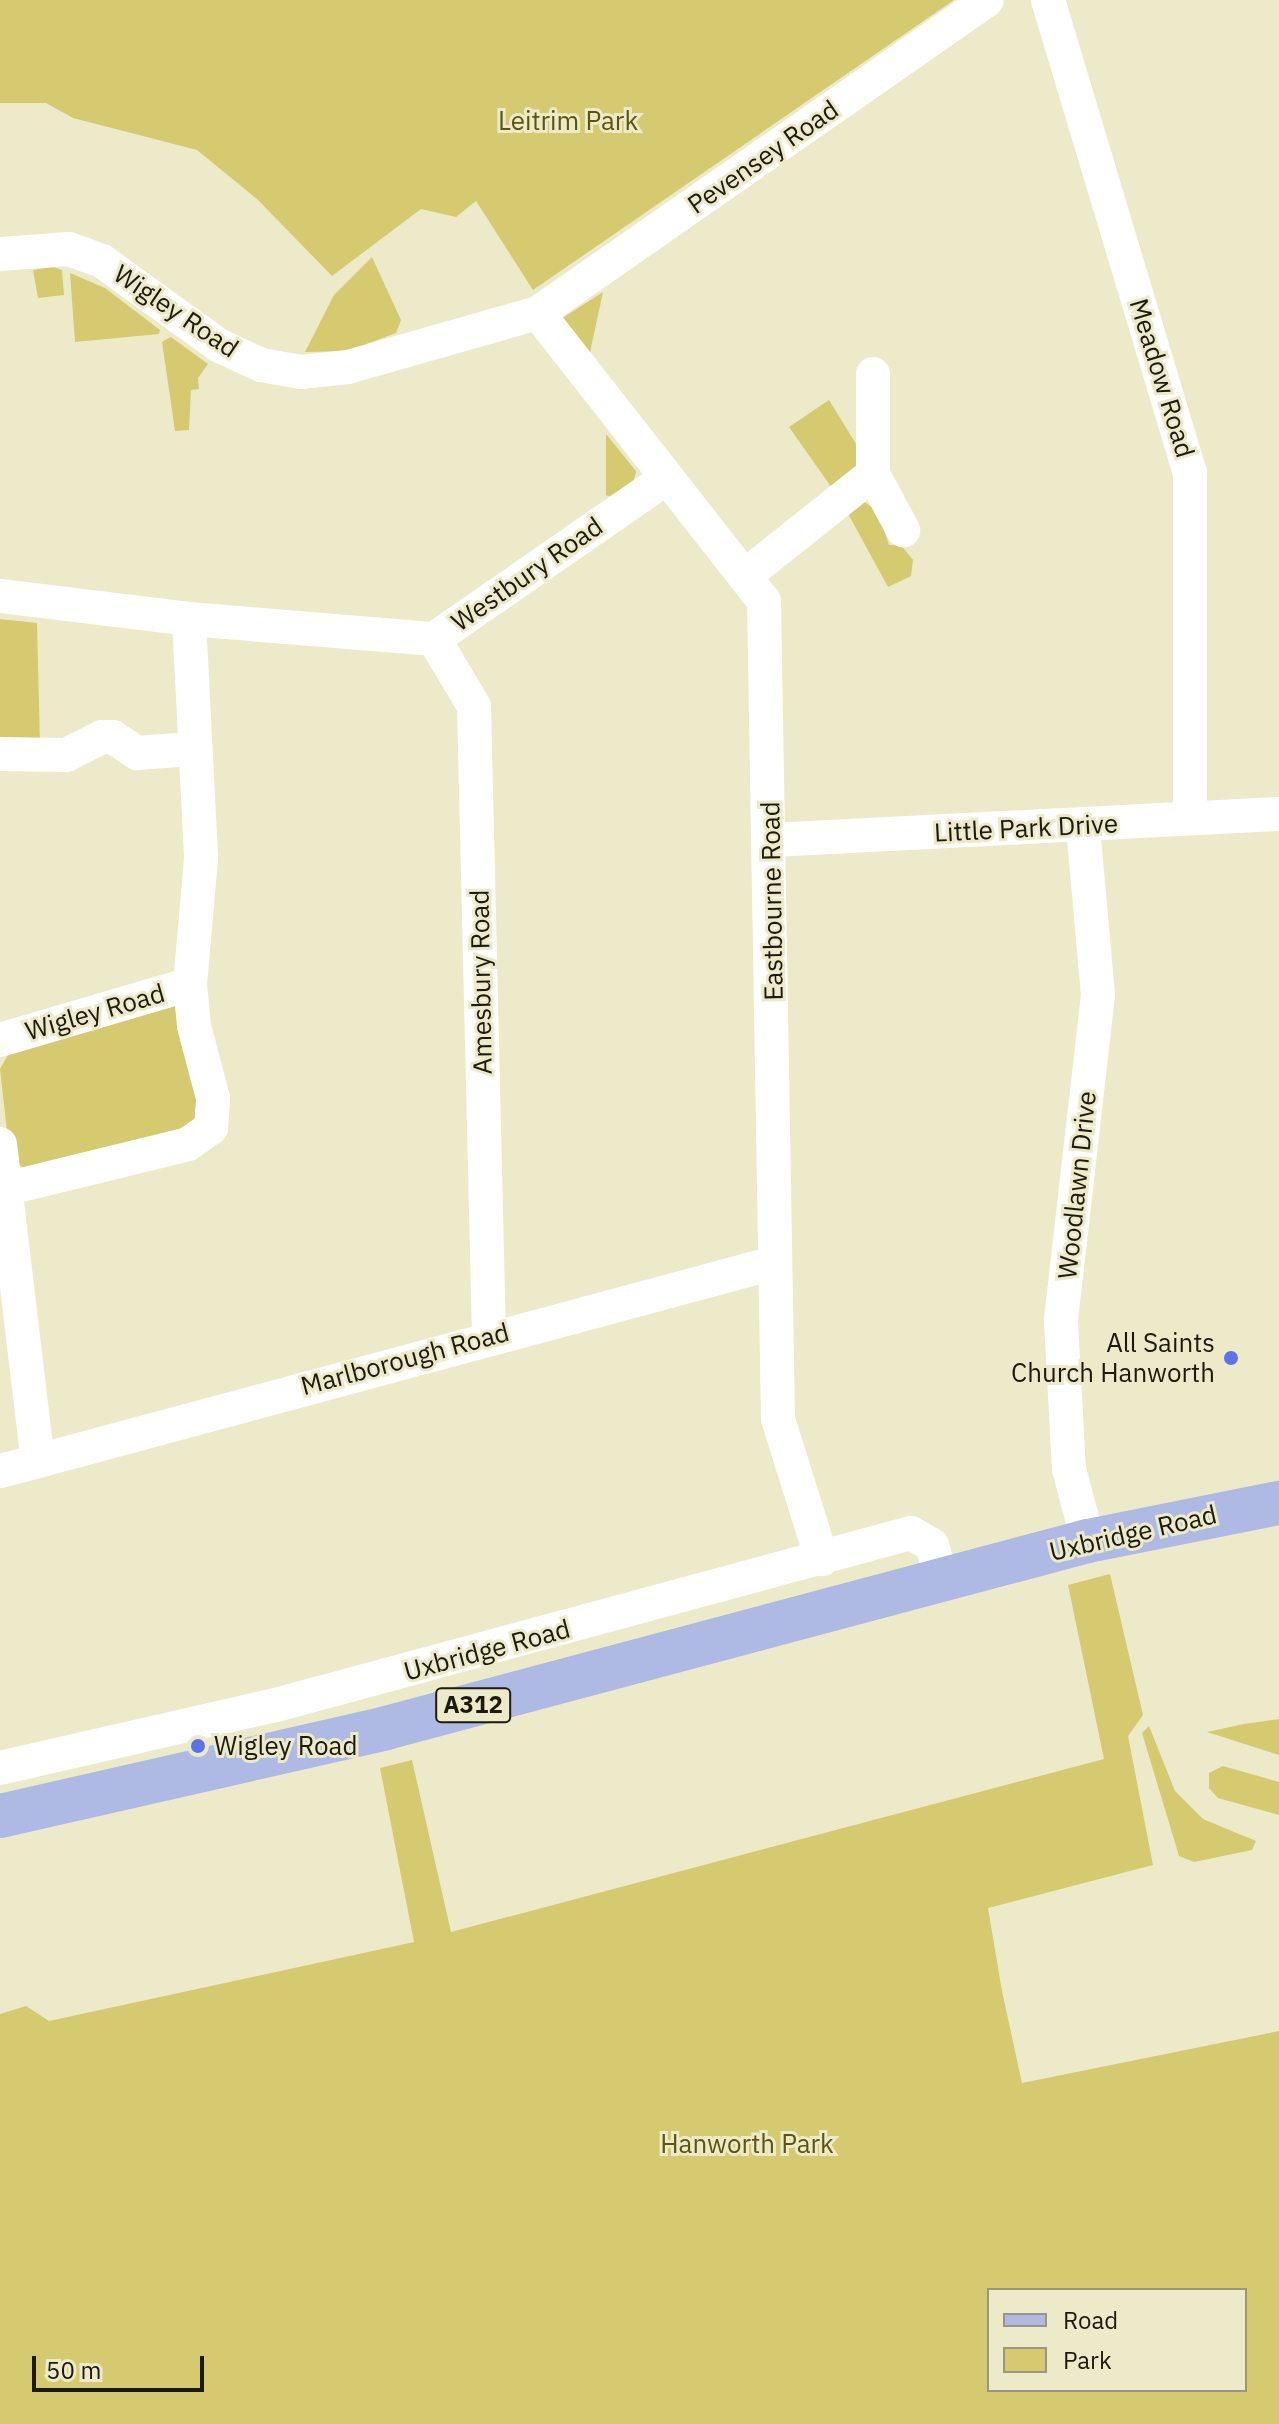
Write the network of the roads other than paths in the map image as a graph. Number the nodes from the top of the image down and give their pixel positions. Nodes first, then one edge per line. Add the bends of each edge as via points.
1 (987, 0) edge
2 (1048, 0) edge
3 (0, 254) edge
4 (538, 313) junction
5 (873, 374) dead end
6 (873, 474) junction
7 (665, 479) junction
8 (903, 530) dead end
9 (746, 575) junction
10 (0, 596) edge
11 (189, 619) junction
12 (434, 639) junction
13 (192, 749) junction
14 (0, 754) edge
15 (1279, 814) edge
16 (1190, 817) junction
17 (1083, 827) junction
18 (772, 840) junction
19 (190, 984) junction
20 (0, 1040) edge
21 (0, 1144) edge
22 (5, 1189) junction
23 (774, 1263) junction
24 (489, 1336) junction
25 (38, 1461) junction
26 (0, 1471) edge
27 (1279, 1503) edge
28 (1088, 1541) junction
29 (822, 1559) junction
30 (942, 1580) junction
31 (0, 1768) edge
32 (0, 1816) edge

1 - 4 street, Pevensey Road
2 - 16 street, Meadow Road via 1190,472
3 - 4 street, Wigley Road via 69,249 102,261 218,345 261,365 301,372 348,367
4 - 7 street, Eastbourne Road
5 - 6 street
6 - 8 street
6 - 9 street
7 - 9 street, Eastbourne Road
7 - 12 street, Westbury Road
9 - 18 street, Eastbourne Road via 764,601
10 - 11 street
11 - 12 street, Westbury Road
11 - 13 street, Wigley Road
12 - 24 street, Amesbury Road via 474,706
13 - 14 street via 137,753 113,737 102,737 66,755
13 - 19 street, Wigley Road via 201,859
15 - 16 street, Little Park Drive
16 - 17 street, Little Park Drive
17 - 18 street, Little Park Drive
17 - 28 street, Woodlawn Drive via 1098,995 1061,1322 1069,1469
18 - 23 street, Eastbourne Road
19 - 20 street, Wigley Road
19 - 22 street, Wigley Road via 194,1026 213,1098 211,1128 188,1144
21 - 22 street
22 - 25 street
23 - 24 street, Marlborough Road
23 - 29 street, Eastbourne Road via 778,1419
24 - 25 street, Marlborough Road
25 - 26 street
27 - 28 main road, Uxbridge Road / A312
28 - 30 main road, Uxbridge Road / A312
29 - 30 street, Uxbridge Road via 911,1533 932,1545
29 - 31 street, Uxbridge Road via 291,1701
30 - 32 main road, Uxbridge Road / A312 via 386,1728

